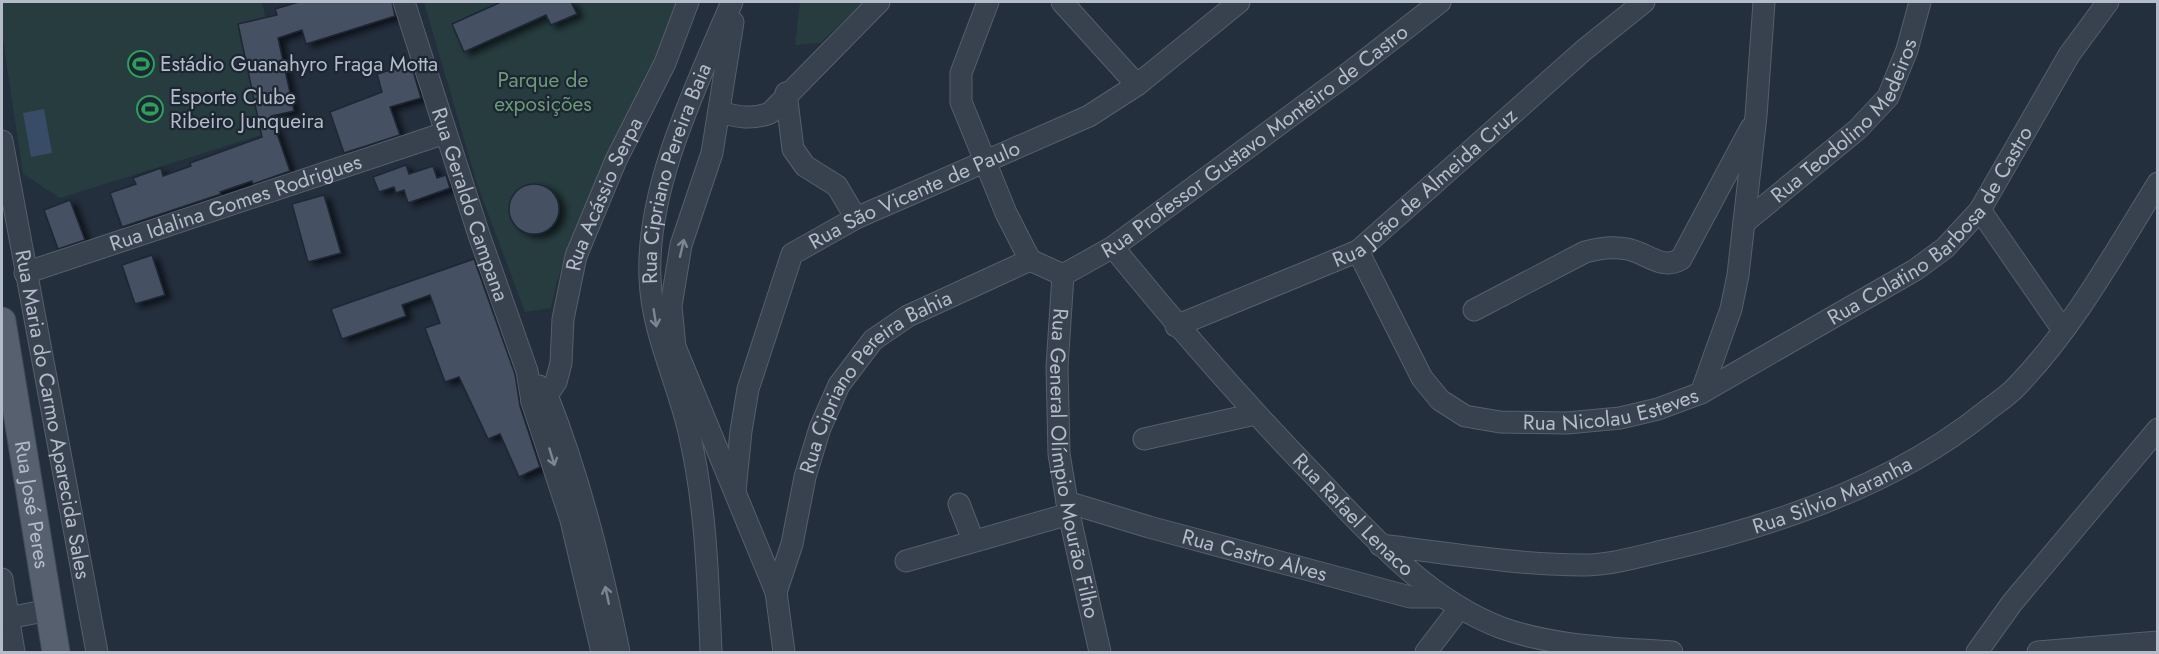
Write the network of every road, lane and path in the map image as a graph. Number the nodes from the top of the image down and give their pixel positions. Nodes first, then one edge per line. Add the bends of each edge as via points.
1 (404, 2) edge
2 (688, 2) edge
3 (734, 2) edge
4 (879, 2) edge
5 (1062, 2) edge
6 (1239, 2) edge
7 (1440, 2) edge
8 (1644, 2) edge
9 (1764, 2) edge
10 (1920, 2) edge
11 (2108, 2) edge
12 (984, 5) edge
13 (1137, 85) junction
14 (786, 93) junction
15 (719, 112) junction
16 (1756, 116) junction
17 (445, 133) junction
18 (2, 141) edge
19 (987, 161) junction
20 (2157, 183) edge
21 (1980, 210) junction
22 (856, 219) junction
23 (1744, 223) junction
24 (1113, 247) junction
25 (1358, 251) junction
26 (1030, 260) junction
27 (25, 273) junction
28 (1063, 275) junction
29 (1474, 310) dead end
30 (2, 321) edge
31 (1176, 326) junction
32 (2063, 330) junction
33 (668, 349) junction
34 (1701, 393) junction
35 (540, 399) junction
36 (1255, 414) junction
37 (2157, 429) edge
38 (10, 430) edge
39 (1144, 440) dead end
40 (735, 491) junction
41 (959, 504) dead end
42 (1068, 508) junction
43 (973, 540) junction
44 (1380, 545) junction
45 (906, 561) dead end
46 (2, 579) edge
47 (776, 592) junction
48 (1451, 603) junction
49 (49, 610) junction
50 (8, 618) junction
51 (2157, 642) edge
52 (1529, 645) edge
53 (1613, 650) edge
54 (2089, 650) edge
55 (14, 652) edge
56 (56, 652) edge
57 (98, 652) edge
58 (602, 652) edge
59 (619, 652) edge
60 (711, 652) edge
61 (784, 652) edge
62 (1100, 652) edge
63 (1426, 652) edge
64 (1672, 652) edge
65 (1977, 652) edge
66 (2038, 652) edge

1 - 17 street, Rua Geraldo Campana
2 - 35 street, Rua Acássio Serpa via 665,63 616,160 576,256 563,318 561,363 556,382
3 - 15 street, Rua Cipriano Pereira Baia
3 -> 33 street, Rua Cipriano Pereira Baia via 670,152 655,222 650,277
4 - 14 street
5 - 13 street
6 - 13 street, Rua São Vicente de Paulo
7 - 24 street, Rua Professor Gustavo Monteiro de Castro
8 - 25 street, Rua João de Almeida Cruz via 1584,50
9 - 16 street, Rua Nicolau Esteves
10 - 23 street, Rua Teodolino Medeiros via 1907,50 1888,97 1858,129
11 - 21 street, Rua Colatino Barbosa de Castro via 2069,55
12 - 19 street via 961,73 961,102
13 - 19 street, Rua São Vicente de Paulo via 1089,116
14 - 15 street via 770,112 758,118
14 - 22 street via 793,149 805,166 837,186
33 -> 15 street, Rua Cipriano Pereira Baia via 681,245 712,153
16 - 23 street, Rua Nicolau Esteves
16 - 29 street via 1681,259 1667,264 1631,249 1585,252
17 - 27 street, Rua Idalina Gomes Rodrigues
17 - 35 street, Rua Geraldo Campana
18 - 27 street, Rua Maria do Carmo Aparecida Sales
19 - 22 street, Rua São Vicente de Paulo
19 - 26 street via 1006,213
20 - 32 street, Rua Silvio Maranha
21 - 32 street
21 - 34 street, Rua Colatino Barbosa de Castro via 1945,248 1915,270
22 - 40 street, Rua São Vicente de Paulo via 800,248 789,259 781,296 748,389
23 - 34 street, Rua Nicolau Esteves via 1731,309
24 - 28 street, Rua Professor Gustavo Monteiro de Castro
24 - 31 street, Rua Rafael Lenaco
25 - 31 street, Rua João de Almeida Cruz
25 - 34 street, Rua Nicolau Esteves via 1422,378 1440,399 1465,416 1500,422 1610,419 1658,409
26 - 28 street
26 - 47 street, Rua Cipriano Pereira Bahia via 908,316 873,340 839,385 820,429
27 - 57 street, Rua Maria do Carmo Aparecida Sales
28 - 42 street, Rua General Olímpio Mourão Filho via 1056,367 1059,454
30 - 38 main road, Rua José Peres
31 - 36 street, Rua Rafael Lenaco
32 - 44 street, Rua Silvio Maranha via 2016,387 1961,432 1903,466 1792,516 1710,540 1617,562 1586,565
33 - 40 street
33 - 60 street via 702,494
35 -> 58 street
59 -> 35 street via 593,531
36 - 39 street
36 - 44 street, Rua Rafael Lenaco
37 - 65 street via 2012,603
38 - 49 main road, Rua José Peres
40 - 47 street
41 - 43 street
42 - 43 street
42 - 48 street, Rua Castro Alves via 1410,597
42 - 62 street, Rua General Olímpio Mourão Filho
43 - 45 street
44 - 48 street, Rua Rafael Lenaco
46 - 50 street
47 - 61 street
48 - 52 street, Rua Rafael Lenaco
48 - 63 street
49 - 50 street
49 - 56 main road, Rua José Peres
50 - 55 street
51 - 54 street
52 - 53 street, Rua Rafael Lenaco
53 - 64 street, Rua Rafael Lenaco
54 - 66 street

